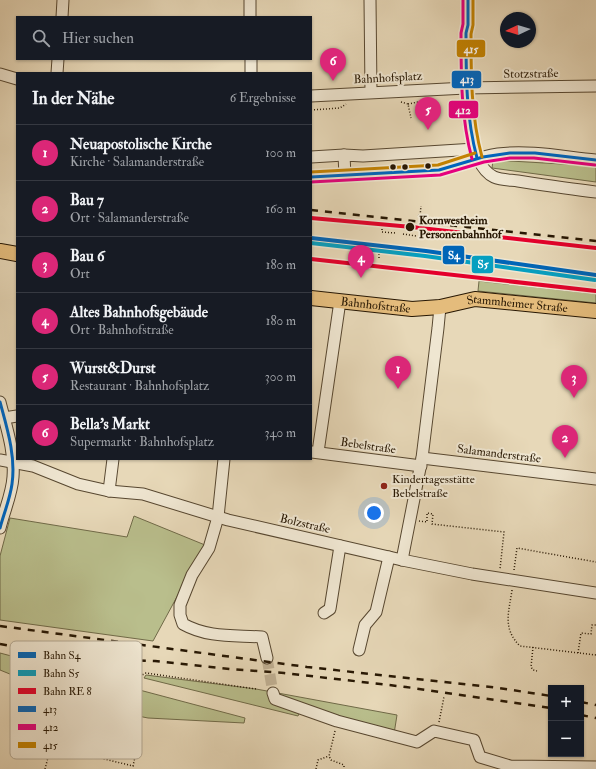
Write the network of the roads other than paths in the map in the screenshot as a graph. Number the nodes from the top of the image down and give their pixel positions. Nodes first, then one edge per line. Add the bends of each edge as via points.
1 (63, 0) edge
2 (250, 0) edge
3 (370, 0) edge
4 (468, 0) edge
5 (62, 16) edge
6 (250, 16) edge
7 (58, 60) edge
8 (251, 60) edge
9 (57, 72) edge
10 (251, 72) edge
11 (0, 74) edge
12 (16, 79) edge
13 (596, 86) edge
14 (466, 88) junction
15 (371, 92) junction
16 (312, 96) edge
17 (476, 153) junction
18 (344, 155) junction
19 (312, 157) edge
20 (596, 160) edge
21 (345, 176) junction
22 (312, 177) edge
23 (596, 192) edge
24 (0, 251) edge
25 (16, 254) edge
26 (0, 260) edge
27 (16, 262) edge
28 (312, 298) edge
29 (340, 301) junction
30 (440, 307) junction
31 (596, 312) edge
32 (0, 402) edge
33 (16, 416) edge
34 (4, 418) junction
35 (315, 452) edge
36 (0, 460) edge
37 (112, 460) edge
38 (224, 460) edge
39 (14, 462) junction
40 (421, 462) junction
41 (596, 479) edge
42 (109, 491) junction
43 (4, 496) edge
44 (218, 517) junction
45 (0, 528) edge
46 (340, 546) junction
47 (389, 557) junction
48 (402, 560) junction
49 (596, 593) edge
50 (324, 613) dead end
51 (359, 650) dead end
52 (267, 658) tunnel mouth
53 (273, 693) tunnel mouth
54 (596, 767) edge

1 - 5 street
2 - 6 street
3 - 15 street
4 - 14 street
7 - 9 street
8 - 10 street
11 - 12 street
13 - 14 street, Stotzstraße
14 - 15 street, Bahnhofsplatz
14 - 17 street via 469,124
15 - 16 street, Bahnhofsplatz
17 - 18 street
17 - 20 street via 517,152
17 - 21 street via 454,166 439,170
17 - 23 street via 482,168 494,177
18 - 19 street
18 - 21 street
21 - 22 street
24 - 25 main road
26 - 27 main road
28 - 29 main road, Bahnhofstraße
29 - 30 main road, Bahnhofstraße via 412,309
29 - 35 street
30 - 31 main road, Stammheimer Straße via 475,299
30 - 40 street
32 - 34 street
33 - 34 street
34 - 39 street
35 - 40 street, Bebelstraße
36 - 39 street, Bolzstraße
37 - 42 street
38 - 44 street
39 - 42 street, Bolzstraße via 33,466 78,484
39 - 43 street via 13,478
40 - 41 street, Salamanderstraße
40 - 48 street
42 - 44 street, Bolzstraße via 143,494
43 - 45 street
44 - 46 street, Bolzstraße
44 - 52 street via 209,548 192,575 180,605 183,624 210,635 262,637
46 - 47 street, Bolzstraße
46 - 50 street via 330,609
47 - 48 street, Bolzstraße
47 - 51 street via 376,612 365,625
48 - 49 street, Bolzstraße
53 - 54 street via 274,699 337,722 417,742 434,731 474,740 480,757 510,766

